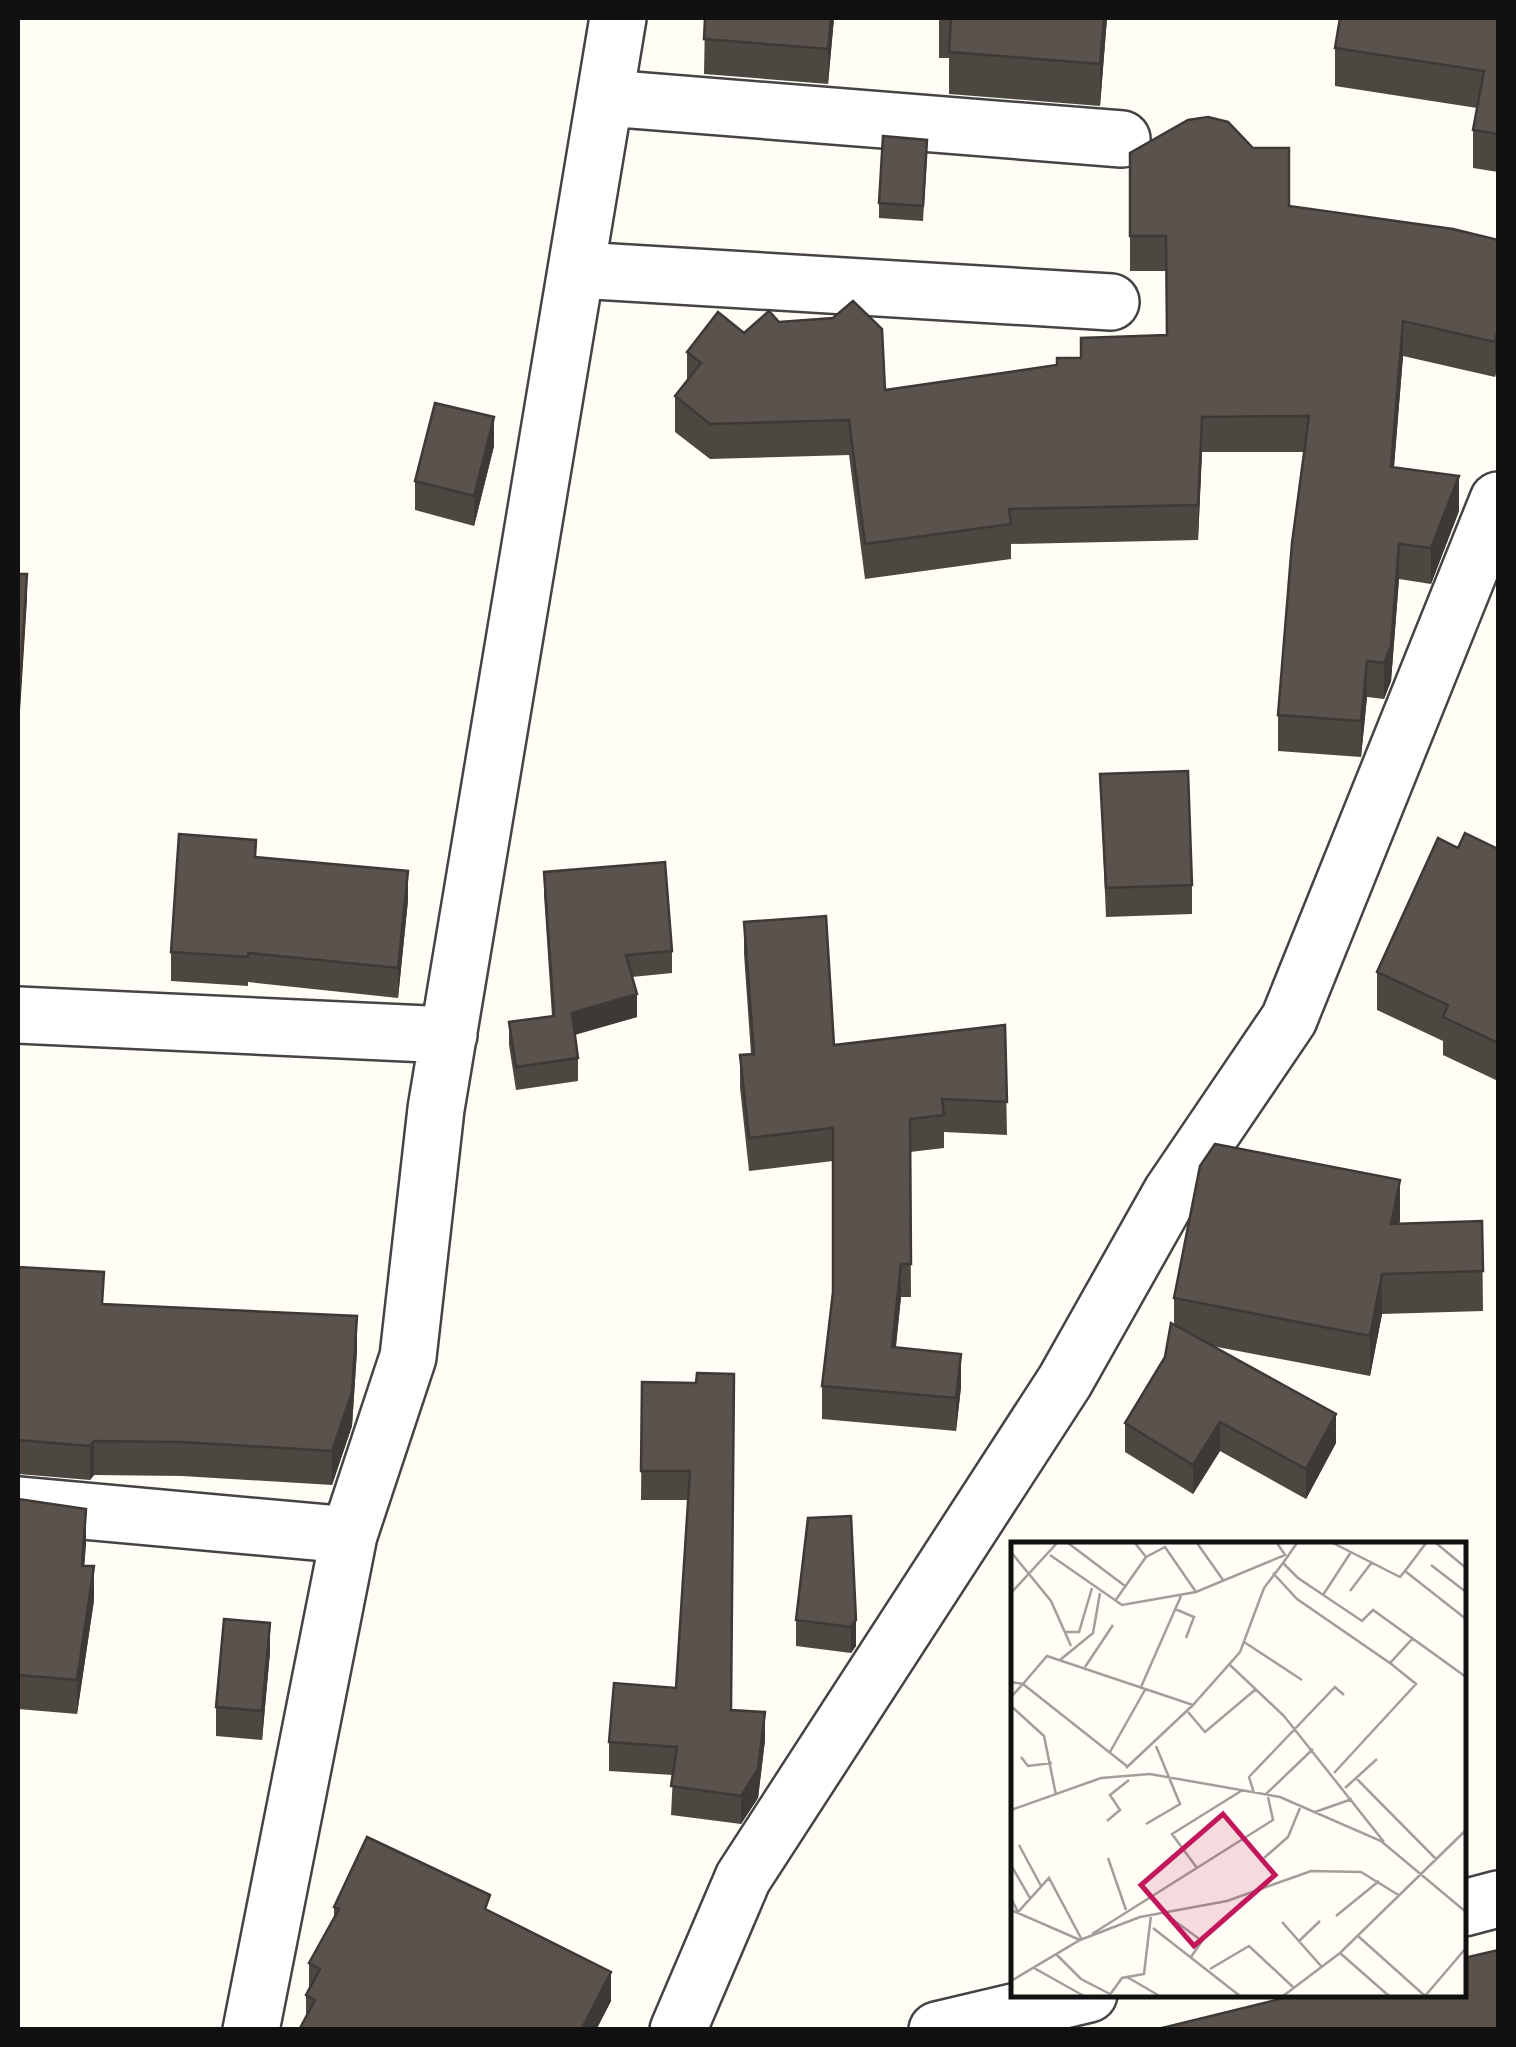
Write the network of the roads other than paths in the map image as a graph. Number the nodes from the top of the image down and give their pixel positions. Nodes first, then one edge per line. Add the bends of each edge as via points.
1 (618, 18) edge
2 (606, 98) junction
3 (1122, 138) dead end
4 (578, 270) junction
5 (1111, 302) dead end
6 (1498, 500) edge
7 (18, 1015) edge
8 (448, 1034) junction
9 (18, 1505) edge
10 (349, 1535) junction
11 (1498, 1899) edge
12 (1466, 1907) edge
13 (1076, 1997) edge
14 (251, 2030) edge
15 (678, 2030) edge
16 (937, 2030) edge

1 - 2 street
2 - 3 street
2 - 4 street
4 - 5 street
4 - 8 street
6 - 15 street via 1289,1018 1171,1193 1065,1380 743,1878
7 - 8 street
8 - 10 street via 408,1357
9 - 10 street
10 - 14 street
11 - 12 street
13 - 16 street

